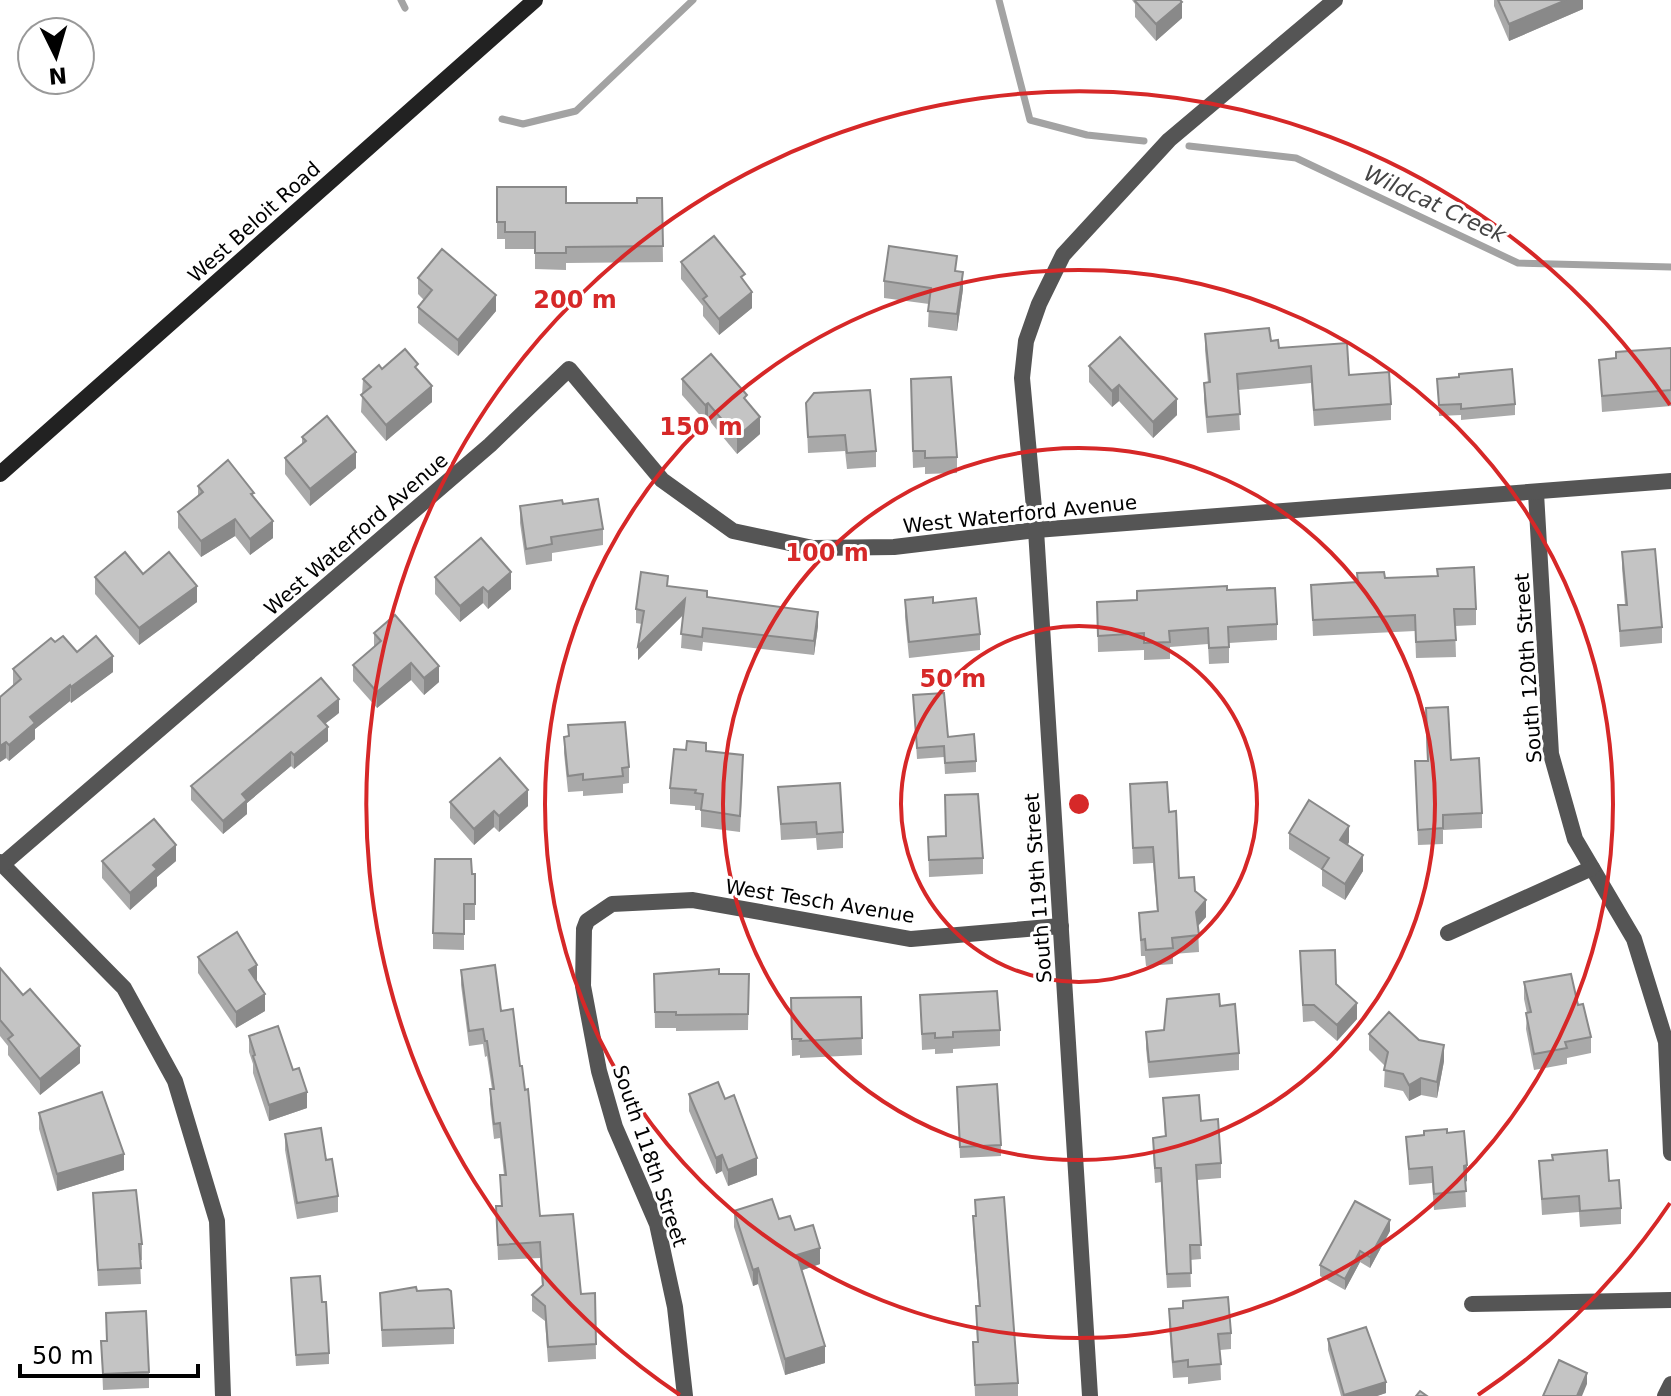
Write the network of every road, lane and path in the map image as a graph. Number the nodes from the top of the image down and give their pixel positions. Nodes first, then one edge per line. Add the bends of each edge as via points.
1 (535, 0) edge
2 (1335, 0) edge
3 (0, 474) edge
4 (1671, 481) edge
5 (1536, 493) junction
6 (1036, 530) junction
7 (1, 863) edge
8 (1592, 868) junction
9 (1061, 926) junction
10 (584, 929) joint
11 (1448, 933) dead end
12 (1671, 1153) edge
13 (1671, 1300) edge
14 (1472, 1304) dead end
15 (1671, 1384) edge
16 (223, 1396) edge
17 (685, 1396) edge
18 (1090, 1396) edge
19 (1665, 1396) edge

1 - 3 main road, West Beloit Road
2 - 6 street, South 119th Street via 1169,140 1063,255 1026,341 1022,378
4 - 5 street, West Waterford Avenue
5 - 6 street, West Waterford Avenue
5 - 8 street, South 120th Street via 1551,754 1575,839
6 - 7 street, West Waterford Avenue via 894,547 813,548 733,531 662,480 569,369 490,445
6 - 9 street, South 119th Street
7 - 16 street via 124,988 175,1081 217,1221
8 - 11 street
8 - 12 street, South 120th Street via 1634,939 1666,1042
9 - 10 street, West Tesch Avenue via 911,939 693,900 612,904
9 - 18 street, South 119th Street
10 - 17 street, South 118th Street via 583,986 599,1071 615,1127 657,1224 675,1307
13 - 14 street
15 - 19 street

